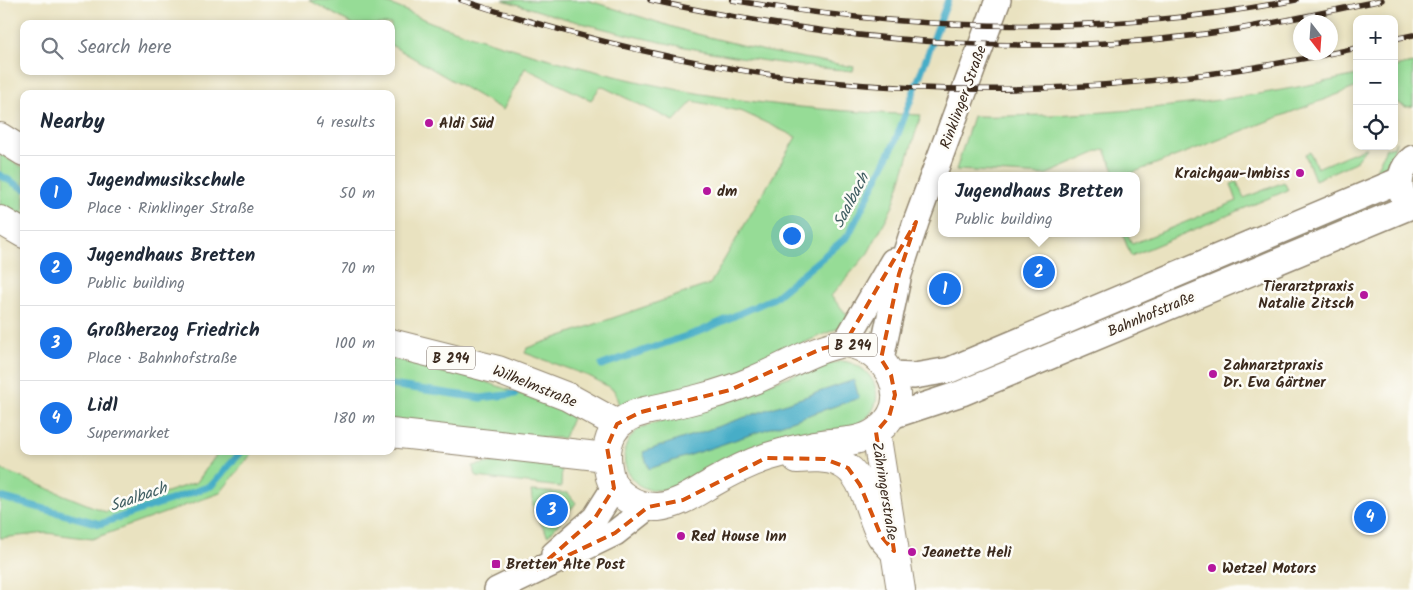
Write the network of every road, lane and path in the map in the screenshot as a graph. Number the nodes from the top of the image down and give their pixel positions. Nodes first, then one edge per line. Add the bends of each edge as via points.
1 (998, 0) edge
2 (0, 138) edge
3 (20, 150) edge
4 (1413, 158) edge
5 (1400, 180) junction
6 (1412, 207) edge
7 (0, 220) edge
8 (916, 222) junction
9 (20, 232) edge
10 (395, 344) edge
11 (845, 344) junction
12 (886, 367) junction
13 (617, 424) junction
14 (882, 424) junction
15 (395, 433) edge
16 (606, 457) junction
17 (766, 458) junction
18 (614, 488) junction
19 (648, 507) junction
20 (894, 551) junction
21 (535, 571) junction
22 (497, 590) edge
23 (901, 590) edge

1 - 8 street, Rinklinger Straße
2 - 3 main road
4 - 5 street via 1403,170
5 - 6 street via 1401,190
5 - 12 street, Bahnhofstraße via 950,370 914,376
6 - 14 street, Bahnhofstraße
7 - 9 main road
8 - 11 street, Rinklinger Straße
8 - 12 street, Rinklinger Straße via 899,274
10 - 13 main road, Wilhelmstraße / B 294 via 498,370 568,397
11 - 12 main road, B 294 via 864,348
11 - 13 main road, B 294 via 821,349 730,390 641,412
12 - 14 main road via 895,394 893,407
13 - 16 main road via 609,438
14 - 17 main road via 859,440 813,445
14 - 20 main road, Zähringerstraße via 877,449 894,532
15 - 16 main road
16 - 18 main road
17 - 19 main road via 683,500
17 - 20 main road, Zähringerstraße via 825,459 848,468 860,485 881,536
18 - 19 main road via 628,499
18 - 21 street via 595,518
19 - 21 street via 615,533
20 - 23 main road, Zähringerstraße
21 - 22 street

